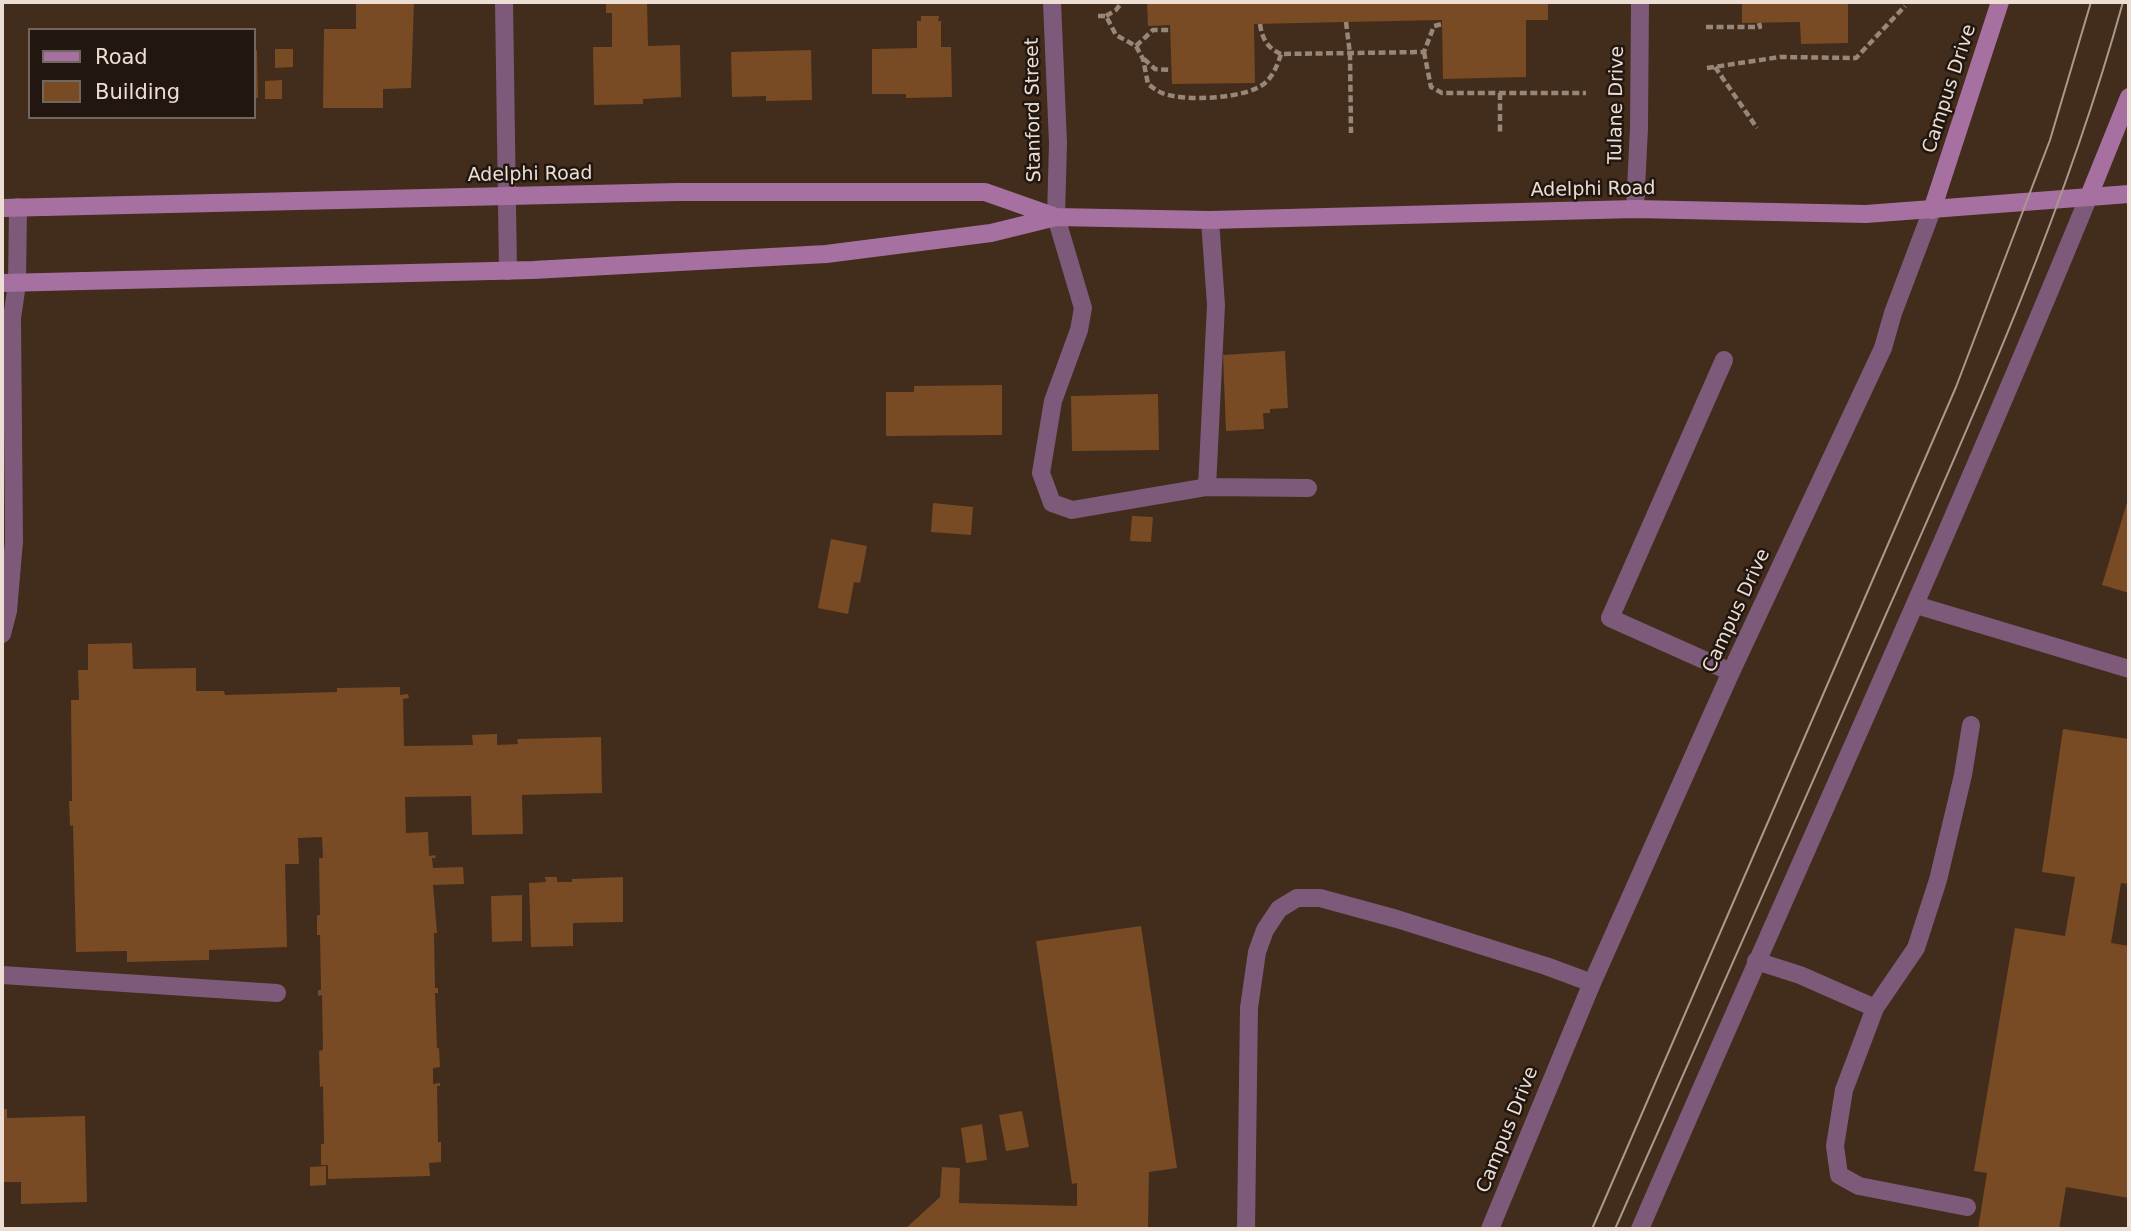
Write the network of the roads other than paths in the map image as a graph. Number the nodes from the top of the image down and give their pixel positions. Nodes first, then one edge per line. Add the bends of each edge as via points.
1 (504, 2) edge
2 (1052, 2) edge
3 (1640, 2) edge
4 (2000, 2) edge
5 (2129, 97) edge
6 (2129, 194) edge
7 (2089, 196) junction
8 (508, 197) junction
9 (10, 208) edge
10 (1635, 209) junction
11 (1932, 210) junction
12 (1056, 216) junction
13 (1210, 220) junction
14 (508, 271) junction
15 (9, 283) edge
16 (1724, 359) dead end
17 (1207, 487) junction
18 (1308, 488) dead end
19 (1916, 605) junction
20 (2, 634) edge
21 (2129, 669) edge
22 (1731, 672) junction
23 (1971, 725) dead end
24 (1755, 961) junction
25 (2, 975) edge
26 (1592, 983) junction
27 (277, 993) dead end
28 (1875, 1007) junction
29 (1967, 1207) dead end
30 (1246, 1229) edge
31 (1490, 1229) edge
32 (1640, 1229) edge

1 - 8 street
2 - 12 street, Stanford Street
3 - 10 street, Tulane Drive
4 - 11 main road, Campus Drive
5 - 7 main road
6 - 7 main road, Adelphi Road
7 - 11 main road, Adelphi Road
7 - 19 street
8 - 9 main road, Adelphi Road
8 - 12 main road, Adelphi Road via 985,192
8 - 14 street
9 - 15 street
10 - 11 main road, Adelphi Road via 1866,215
10 - 13 main road, Adelphi Road
11 - 22 street, Campus Drive via 1883,348
12 - 13 main road, Adelphi Road
12 - 14 main road, Adelphi Road via 990,233 826,254
12 - 17 street, Stanford Street via 1083,307 1053,401 1041,473 1052,503 1072,510
13 - 17 street via 1216,305
14 - 15 main road, Adelphi Road
15 - 20 street via 14,541
16 - 22 street via 1609,618
17 - 18 street
19 - 21 street
19 - 24 street
22 - 26 street, Campus Drive
23 - 28 street via 1938,880 1916,948
24 - 28 street
24 - 32 street
25 - 27 street
26 - 30 street via 1321,898 1297,898 1279,909 1257,952 1249,1008
26 - 31 street, Campus Drive
28 - 29 street via 1844,1090 1835,1146 1839,1175 1859,1186

